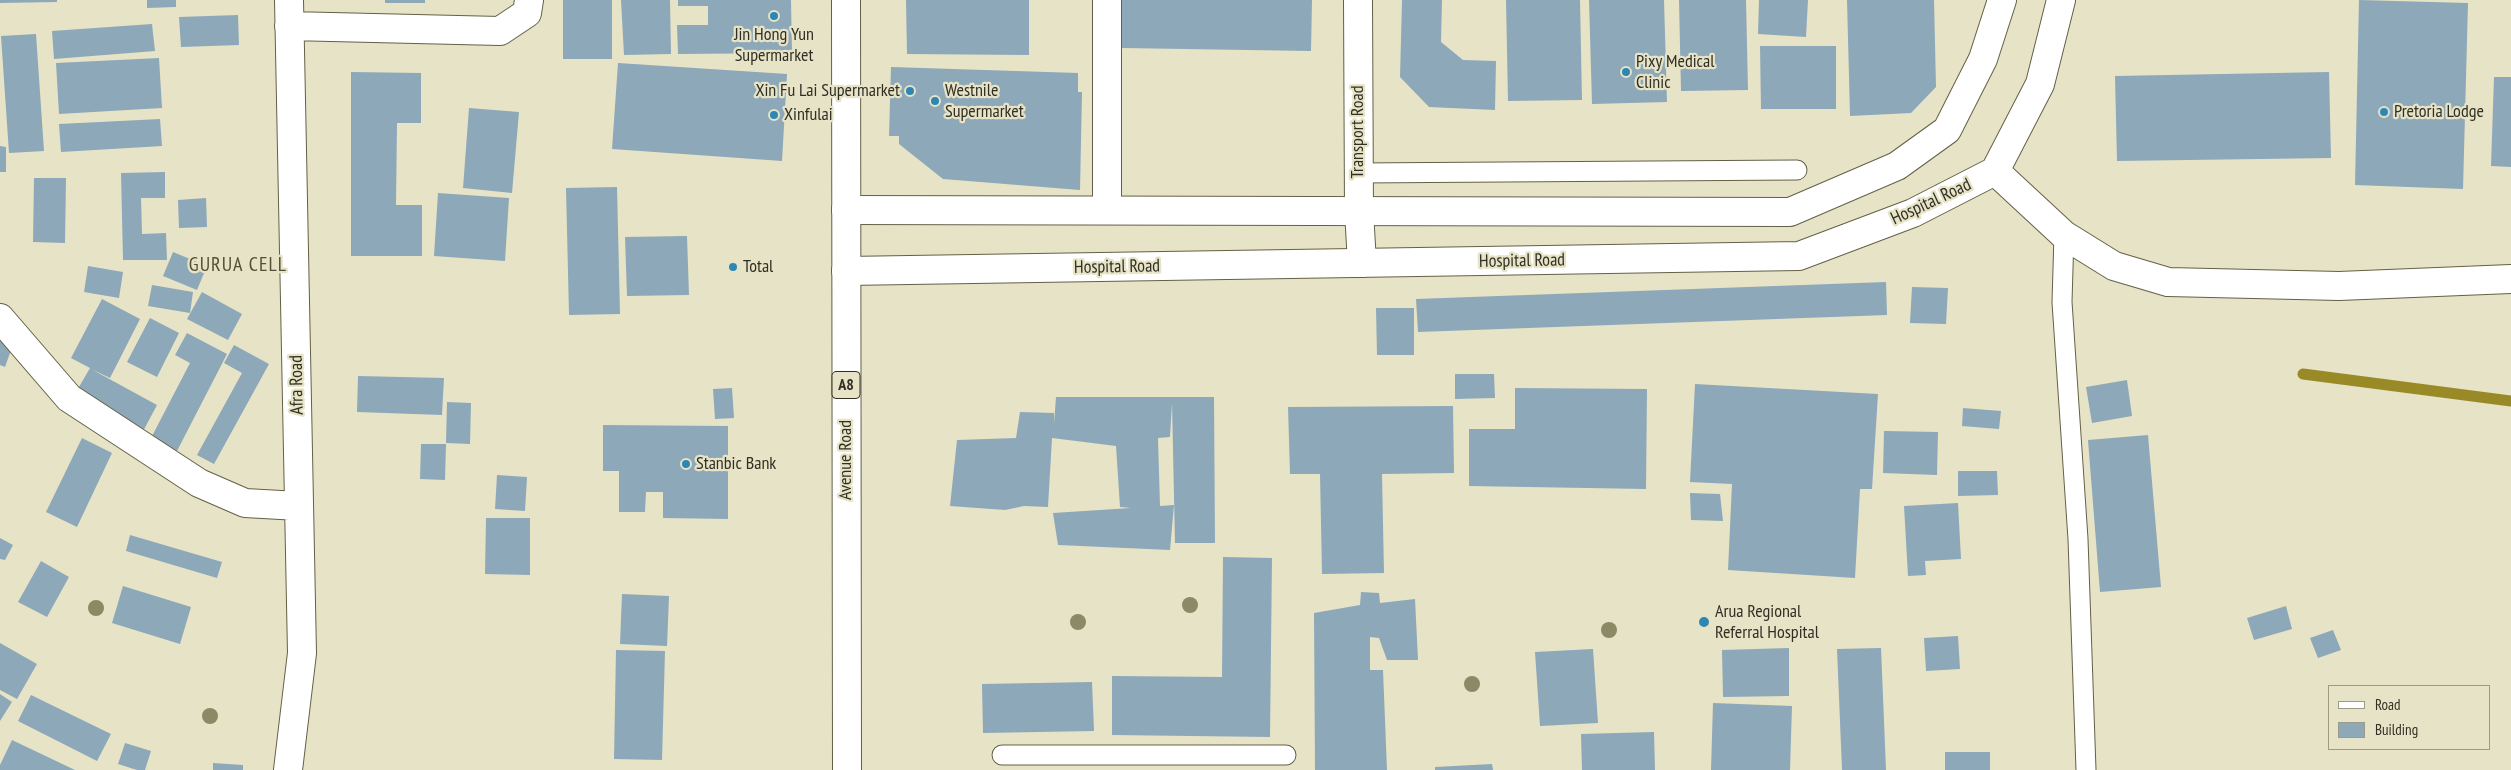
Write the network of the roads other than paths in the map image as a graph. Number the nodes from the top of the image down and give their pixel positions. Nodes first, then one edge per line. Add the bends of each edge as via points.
1 (529, 0) edge
2 (846, 0) edge
3 (1107, 0) edge
4 (1358, 0) edge
5 (2002, 0) edge
6 (2061, 0) edge
7 (289, 13) edge
8 (1797, 170) dead end
9 (1994, 171) junction
10 (1358, 173) junction
11 (846, 210) junction
12 (1107, 210) junction
13 (1359, 211) junction
14 (2064, 235) junction
15 (1362, 263) junction
16 (846, 271) junction
17 (2511, 280) edge
18 (0, 318) edge
19 (299, 506) junction
20 (1002, 755) dead end
21 (1286, 755) dead end
22 (1128, 763) edge
23 (288, 770) edge
24 (847, 770) edge
25 (2086, 770) edge

1 - 7 main road via 527,13 500,31
2 - 11 main road, Avenue Road / A8
3 - 12 main road
4 - 10 main road, Transport Road
5 - 13 main road via 1983,59 1947,130 1897,166 1790,212
6 - 9 main road via 2040,84
7 - 19 main road, Afra Road
8 - 10 lane
9 - 14 main road
9 - 15 main road, Hospital Road via 1913,213 1799,256
10 - 13 main road, Transport Road
11 - 12 main road
11 - 16 main road, Avenue Road / A8
12 - 13 main road
13 - 15 main road, Transport Road
14 - 17 main road via 2114,266 2168,282 2339,286
14 - 25 lane via 2062,302 2078,539
15 - 16 main road, Hospital Road
16 - 24 main road, Avenue Road / A8
18 - 19 main road via 69,398 199,483 245,504
19 - 23 main road, Afra Road via 302,652
20 - 22 lane
21 - 22 lane

